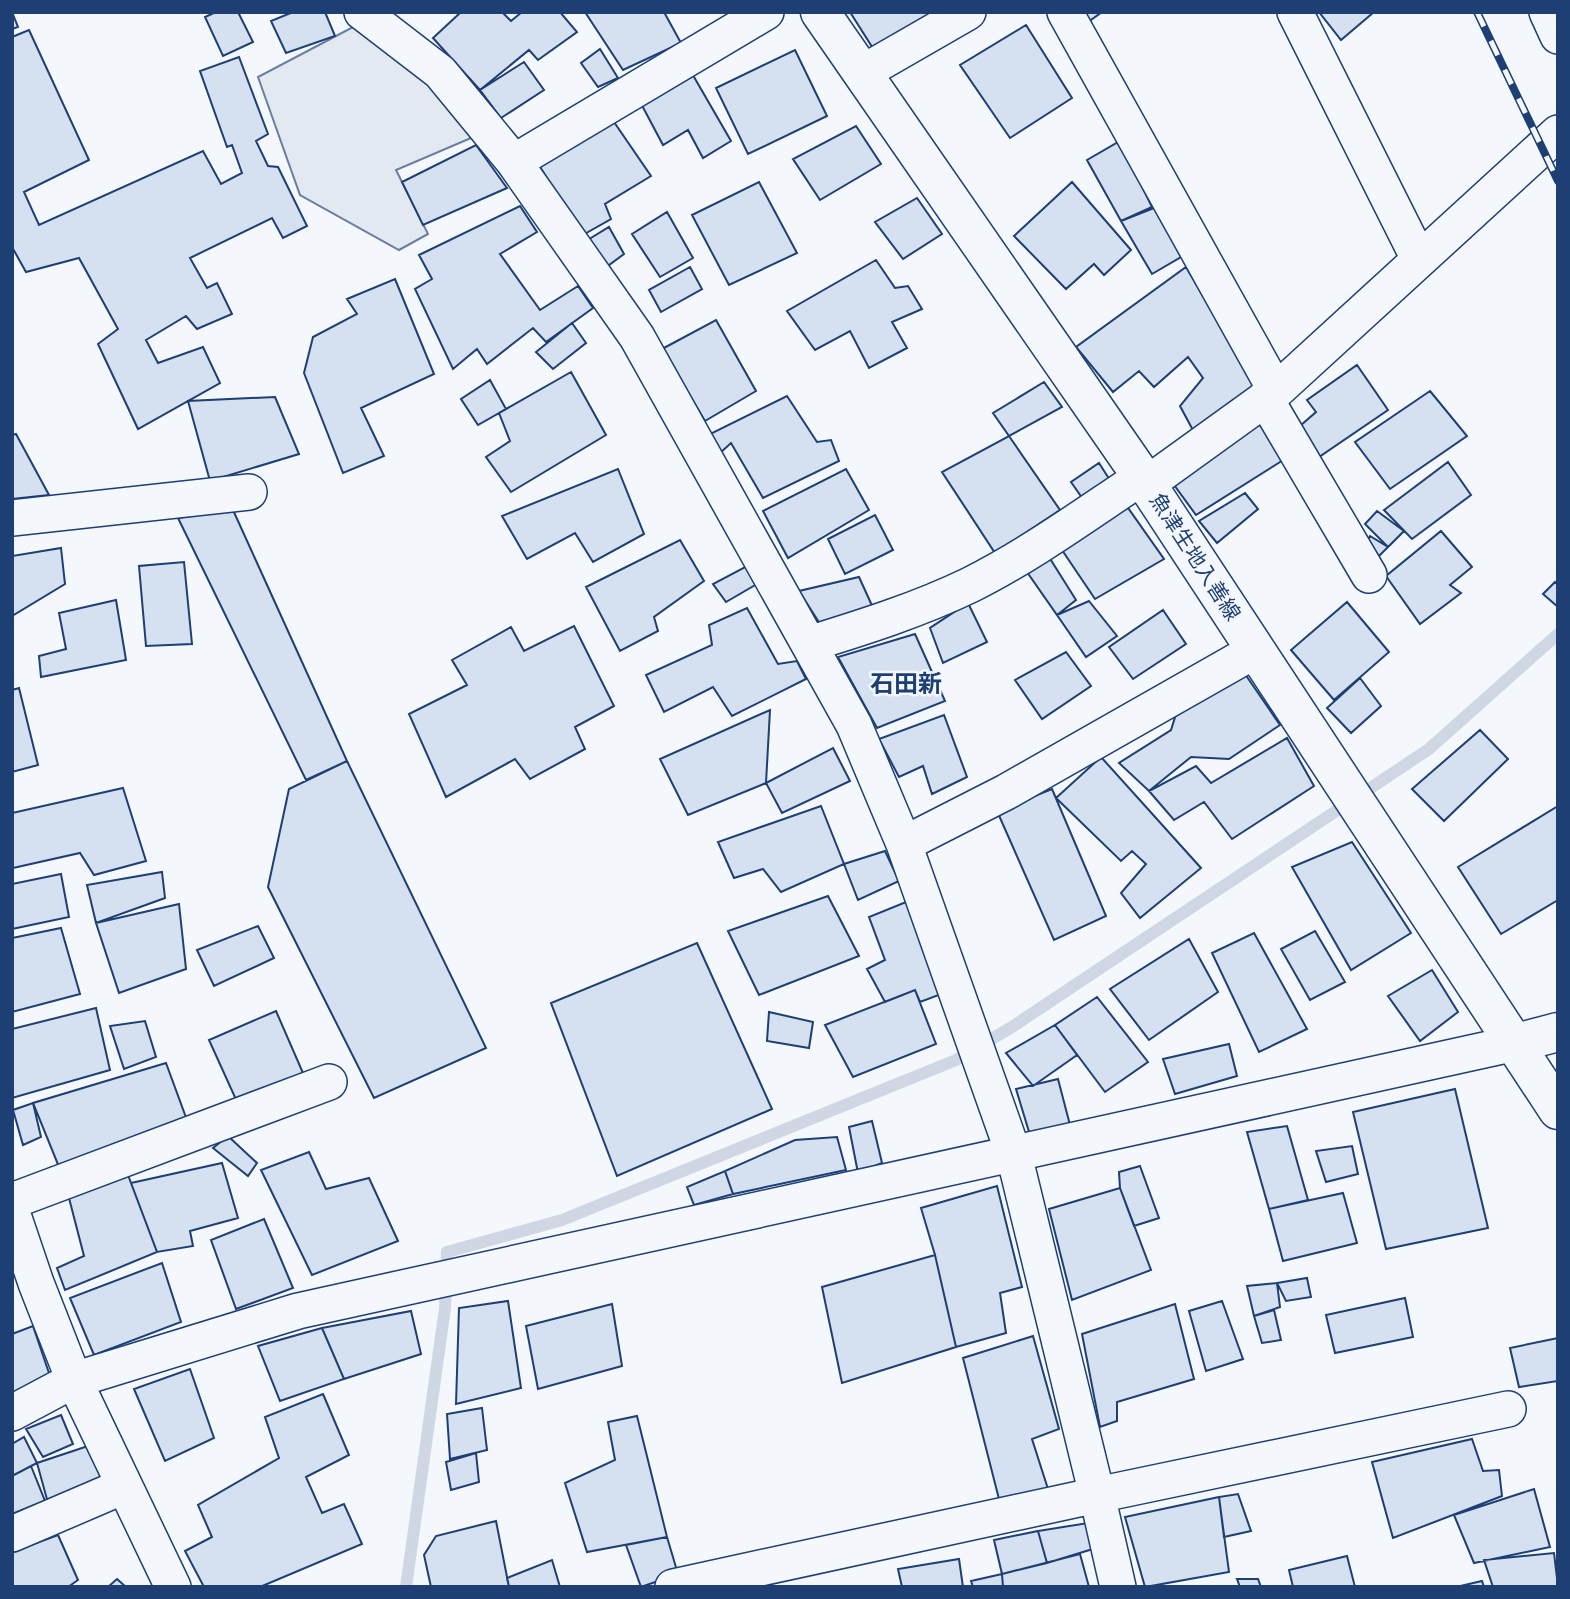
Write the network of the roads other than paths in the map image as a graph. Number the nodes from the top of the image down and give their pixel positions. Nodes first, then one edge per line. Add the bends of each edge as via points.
1 (362, 12) edge
2 (766, 12) edge
3 (820, 12) edge
4 (968, 12) edge
5 (1065, 12) edge
6 (1295, 12) edge
7 (1547, 12) edge
8 (1558, 36) edge
9 (862, 73) junction
10 (1558, 133) edge
11 (513, 162) junction
12 (1419, 259) junction
13 (1271, 395) junction
14 (1144, 481) junction
15 (249, 492) dead end
16 (12, 518) edge
17 (1369, 575) dead end
18 (809, 644) junction
19 (1256, 650) junction
20 (904, 844) junction
21 (1558, 1032) edge
22 (1516, 1044) junction
23 (329, 1082) dead end
24 (1558, 1110) edge
25 (1014, 1155) junction
26 (12, 1201) edge
27 (12, 1212) edge
28 (75, 1380) junction
29 (1508, 1409) dead end
30 (12, 1413) edge
31 (124, 1486) junction
32 (1097, 1495) junction
33 (12, 1534) edge
34 (173, 1587) edge
35 (673, 1587) edge
36 (1118, 1587) edge

1 - 11 street via 440,72
2 - 11 street
3 - 9 main road, 魚津生地入善線
4 - 9 street
5 - 13 street
6 - 12 street
7 - 8 street
9 - 14 main road, 魚津生地入善線
10 - 12 street
11 - 18 street via 637,337
12 - 13 street
13 - 14 street
13 - 17 street
14 - 18 street via 971,584 895,617
14 - 19 main road, 魚津生地入善線
15 - 16 street
18 - 20 street via 854,725
19 - 20 street
19 - 22 main road, 魚津生地入善線
20 - 25 street
21 - 22 main road
22 - 24 main road, 魚津生地入善線
22 - 25 street
23 - 26 street
25 - 28 street via 298,1311
25 - 32 street
27 - 28 street
28 - 30 street
28 - 31 street
29 - 32 street
31 - 33 street
31 - 34 street
32 - 35 street
32 - 36 street

